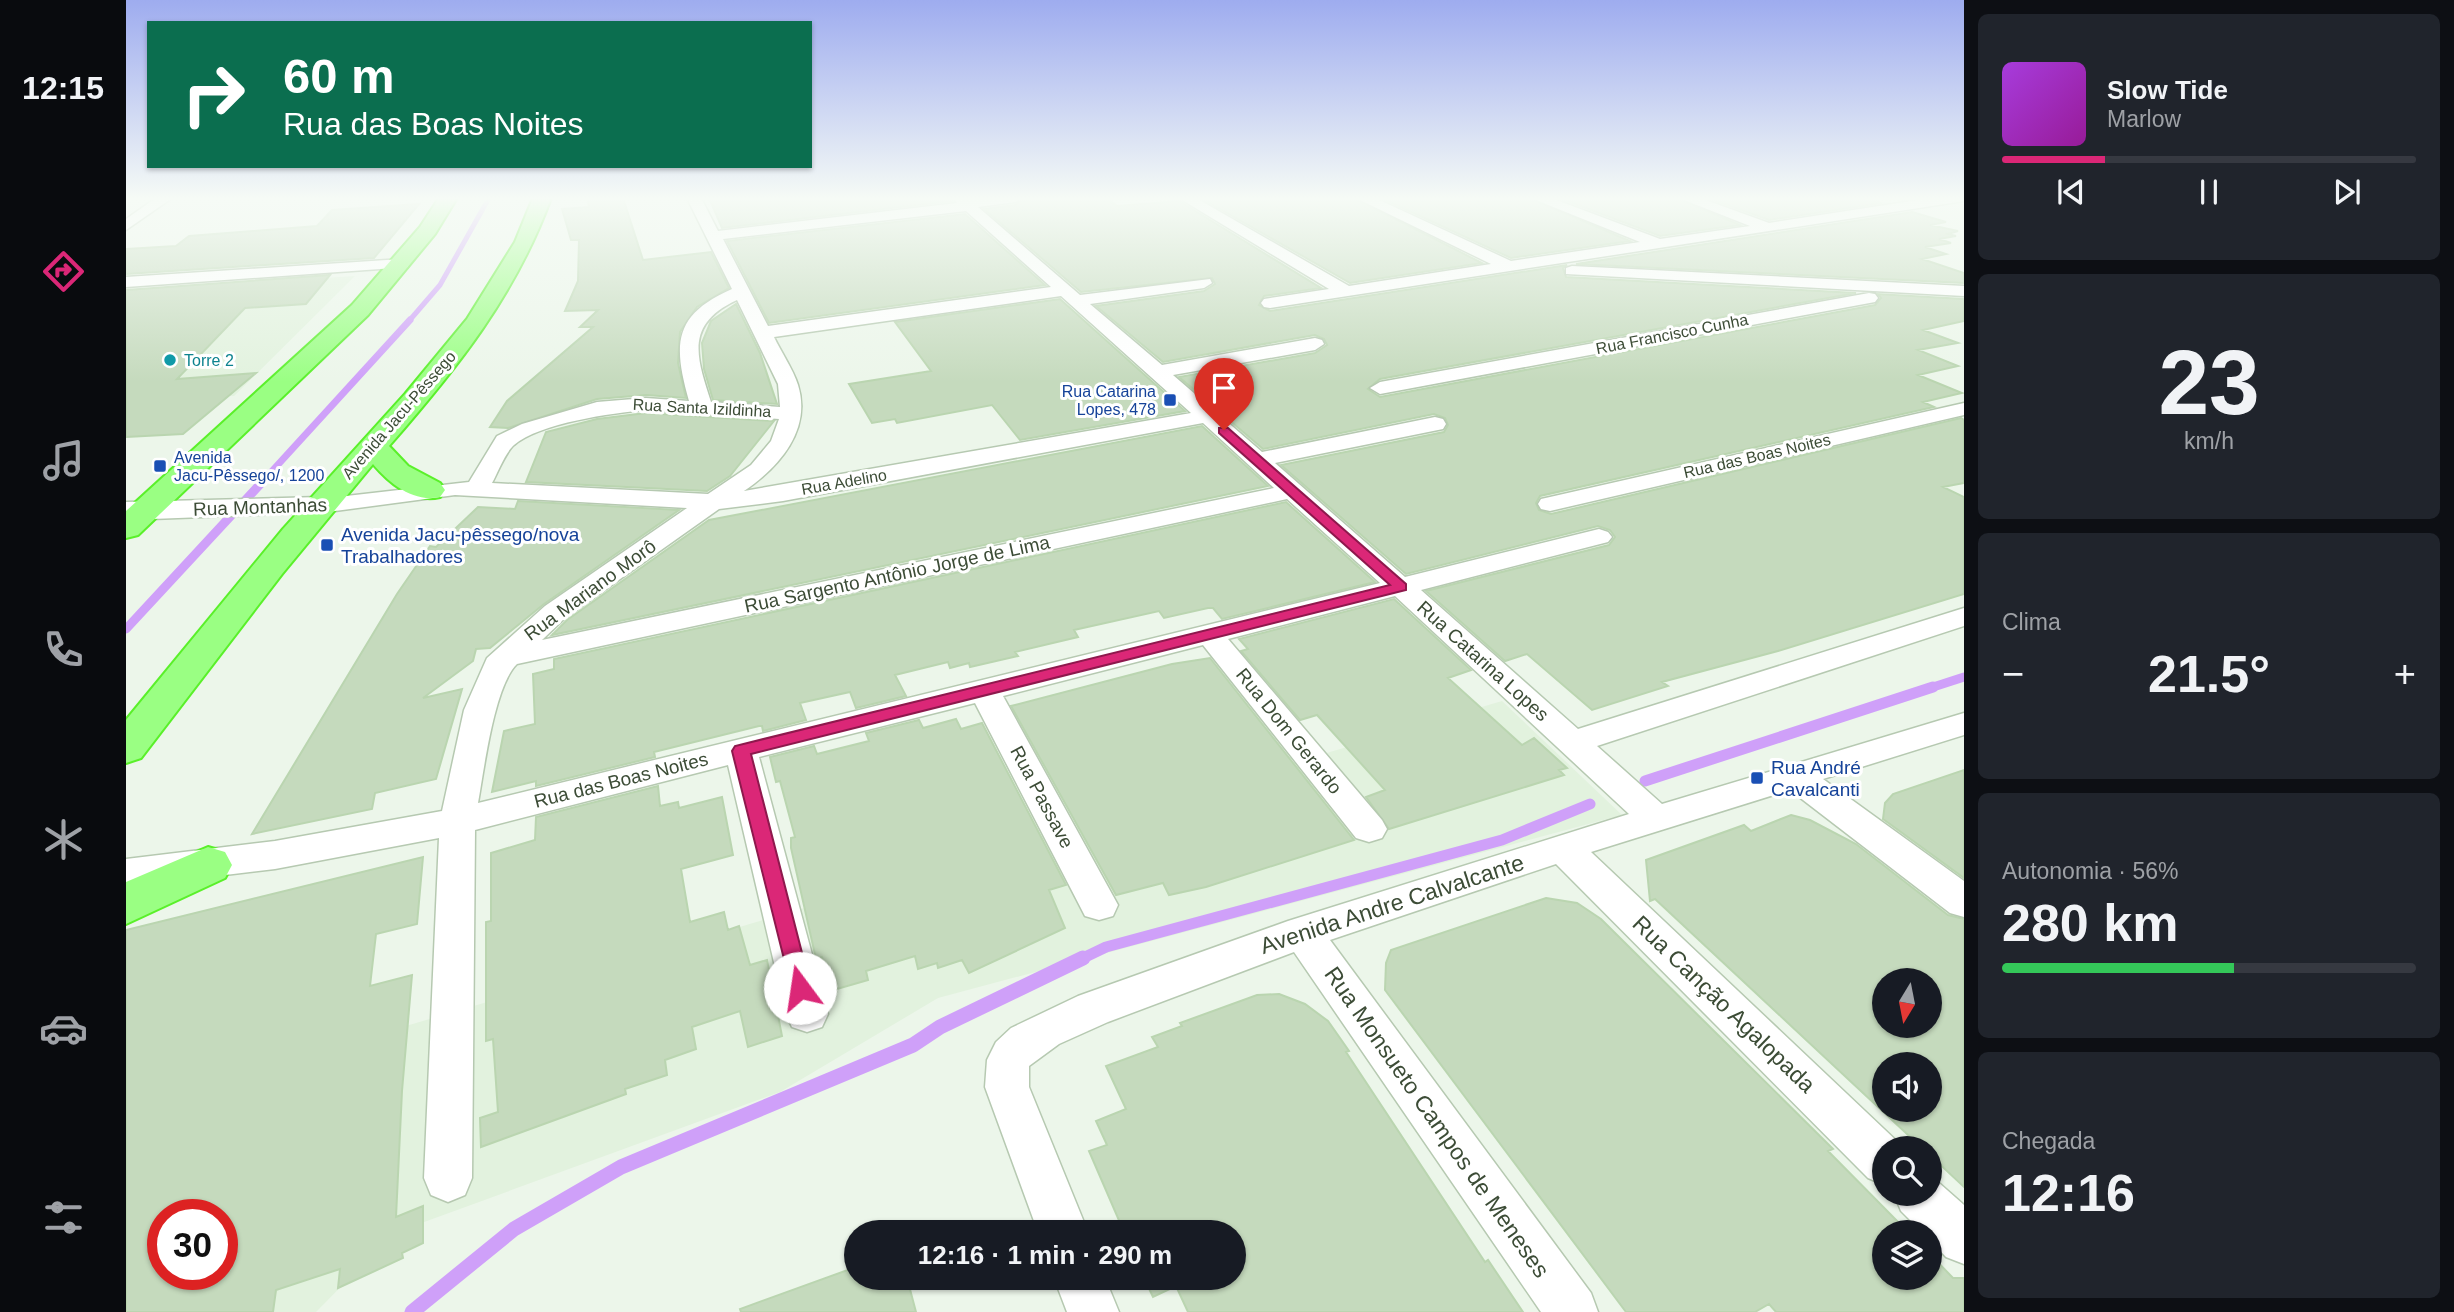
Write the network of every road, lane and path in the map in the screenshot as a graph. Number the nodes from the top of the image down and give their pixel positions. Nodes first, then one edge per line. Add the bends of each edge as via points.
1 (406, 259) edge
2 (515, 259) edge
3 (724, 259) edge
4 (1030, 259) edge
5 (1291, 259) edge
6 (1493, 259) edge
7 (1566, 259) edge
8 (402, 264) junction
9 (1512, 268) junction
10 (1964, 279) edge
11 (126, 282) edge
12 (1204, 283) dead end
13 (1917, 289) junction
14 (1345, 291) junction
15 (1964, 291) edge
16 (740, 292) junction
17 (1072, 295) junction
18 (1270, 303) dead end
19 (761, 333) junction
20 (1315, 344) dead end
21 (1158, 372) junction
22 (1380, 388) dead end
23 (702, 408) junction
24 (1964, 409) edge
25 (792, 414) junction
26 (1207, 416) junction
27 (1435, 424) dead end
28 (373, 445) junction
29 (1257, 460) junction
30 (477, 488) junction
31 (429, 490) junction
32 (1292, 491) junction
33 (717, 502) junction
34 (1550, 504) dead end
35 (310, 506) junction
36 (142, 515) edge
37 (1599, 537) dead end
38 (1401, 587) junction
39 (1964, 617) edge
40 (1209, 634) junction
41 (503, 658) junction
42 (984, 690) junction
43 (1964, 724) edge
44 (1574, 742) junction
45 (126, 748) edge
46 (741, 751) junction
47 (1795, 776) junction
48 (1658, 820) junction
49 (457, 821) junction
50 (1369, 829) dead end
51 (1562, 847) junction
52 (208, 865) junction
53 (126, 873) edge
54 (1964, 902) edge
55 (126, 904) edge
56 (1099, 905) dead end
57 (1302, 932) junction
58 (807, 1014) dead end
59 (1872, 1148) edge
60 (448, 1178) dead end
61 (1930, 1206) edge
62 (1058, 1220) edge
63 (1964, 1239) edge
64 (1085, 1290) edge
65 (1093, 1312) edge
66 (1572, 1312) edge

1 - 8 highway
2 - 28 highway, Avenida Jacu-Pêssego via 467,337
3 - 16 street
4 - 17 street, Rua Catarina Lopes
5 - 14 street
6 - 9 street
7 - 9 street
8 - 11 street
8 - 36 highway via 292,376
9 - 13 street
9 - 14 street
10 - 13 street, Rua Francisco Cunha
12 - 17 street
13 - 15 street
13 - 22 street, Rua Francisco Cunha
14 - 18 street
16 - 19 street
16 - 23 street via 704,310 690,327 686,340
17 - 19 street
17 - 21 street, Rua Catarina Lopes
19 - 25 street via 788,384
20 - 21 street
21 - 26 street, Rua Catarina Lopes
23 - 25 street, Rua Santa Izildinha
23 - 30 street, Rua Santa Izildinha via 624,404 541,425 501,445
24 - 34 street, Rua das Boas Noites
25 - 33 street, Rua Mariano Morô via 775,454
26 - 29 street, Rua Catarina Lopes
26 - 33 street, Rua Adelino via 783,494
27 - 29 street
28 - 31 highway via 394,473
28 - 35 highway, Avenida Jacu-Pêssego
29 - 32 street, Rua Catarina Lopes
30 - 31 street, Rua Montanhas
30 - 33 street, Rua Adelino
31 - 35 street, Rua Montanhas
32 - 38 street, Rua Catarina Lopes
32 - 41 street, Rua Sargento Antônio Jorge de Lima
33 - 41 street, Rua Mariano Morô via 555,612
35 - 36 street, Rua Montanhas
35 - 45 highway, Avenida Jacu-Pêssego
37 - 38 street, Rua das Boas Noites
38 - 40 street, Rua das Boas Noites
38 - 44 street, Rua Catarina Lopes
39 - 44 street
40 - 42 street, Rua das Boas Noites
40 - 50 street, Rua Dom Gerardo
41 - 49 street, Rua Mariano Morô via 480,710
42 - 46 street, Rua das Boas Noites
42 - 56 street, Rua Passave
43 - 47 street, Avenida Andre Calvalcante
44 - 48 street, Rua Catarina Lopes
46 - 49 street, Rua das Boas Noites
46 - 58 street
47 - 48 street, Avenida Andre Calvalcante
47 - 54 street
48 - 51 street, Avenida Andre Calvalcante
49 - 52 street, Rua das Boas Noites
49 - 60 street, Rua Mariano Morô
51 - 57 street, Avenida Andre Calvalcante
51 - 59 street, Rua Canção Agalopada
52 - 53 street, Rua das Boas Noites
52 - 55 highway
57 - 62 street, Avenida Andre Calvalcante via 1100,1006 1014,1051 1005,1071 1007,1087
57 - 66 street, Rua Monsueto Campos de Meneses
61 - 63 street
64 - 65 street

